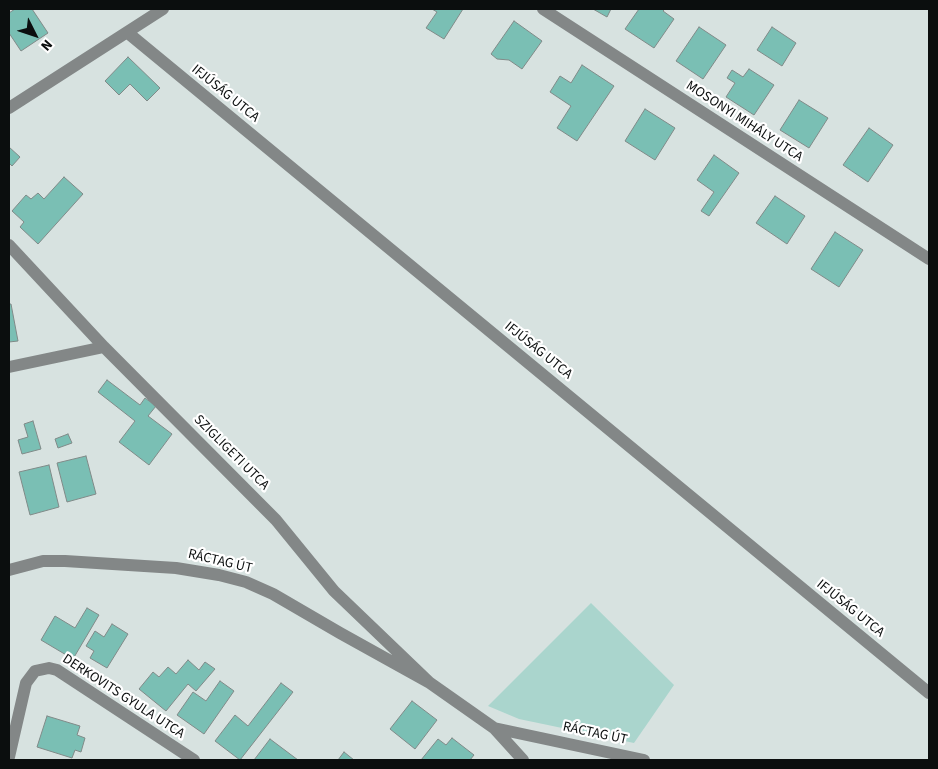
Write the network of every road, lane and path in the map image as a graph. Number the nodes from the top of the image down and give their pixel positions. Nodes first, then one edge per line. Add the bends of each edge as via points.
1 (163, 9) edge
2 (543, 9) edge
3 (128, 33) junction
4 (9, 108) edge
5 (9, 245) edge
6 (929, 259) edge
7 (104, 347) junction
8 (9, 367) edge
9 (9, 570) edge
10 (430, 682) junction
11 (929, 693) edge
12 (494, 728) junction
13 (9, 757) edge
14 (194, 760) edge
15 (523, 760) edge
16 (644, 760) edge

1 - 3 street
2 - 6 street, MOSONYI MIHÁLY UTCA
3 - 4 street
3 - 11 street, IFJÚSÁG UTCA
5 - 7 street, SZIGLIGETI UTCA
7 - 8 street
7 - 10 street, SZIGLIGETI UTCA via 276,520 334,591
9 - 10 street, RÁCTAG ÚT via 43,561 176,568 220,575 273,594
10 - 12 street
12 - 15 street
12 - 16 street, RÁCTAG ÚT
13 - 14 street, DERKOVITS GYULA UTCA via 26,684 35,671 49,668 57,670

